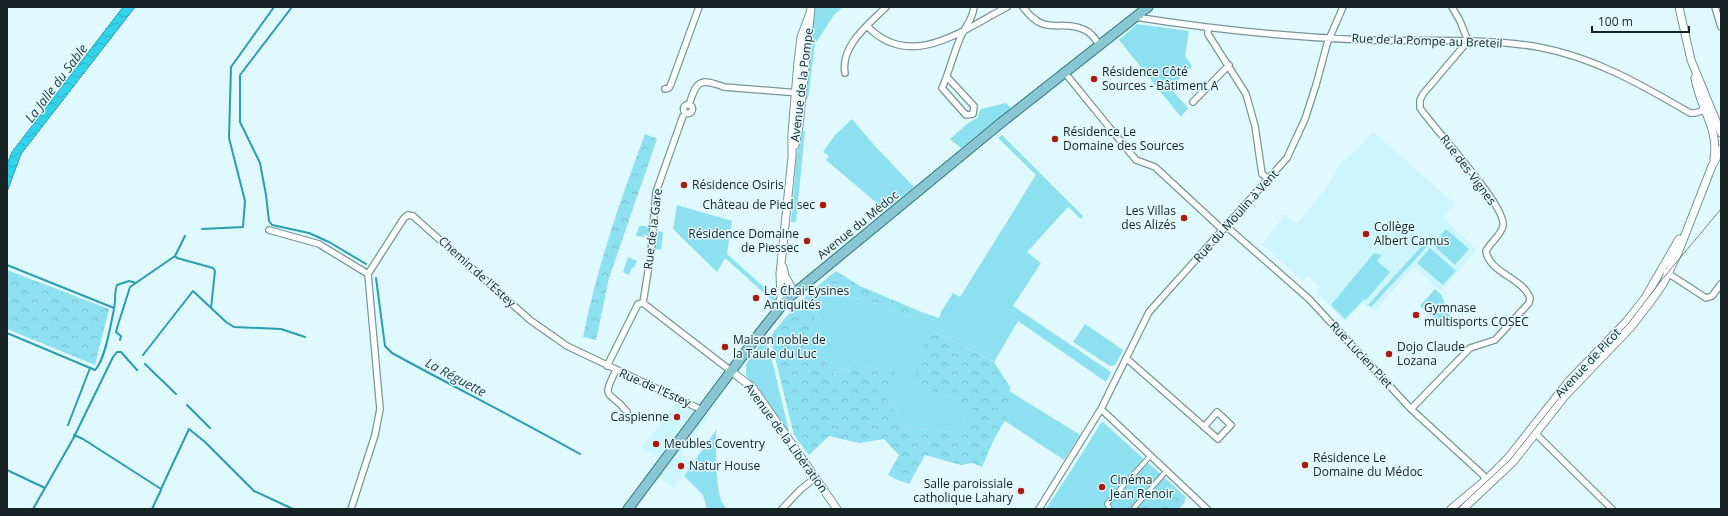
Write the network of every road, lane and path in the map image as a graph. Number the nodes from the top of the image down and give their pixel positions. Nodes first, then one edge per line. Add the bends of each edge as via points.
1 (699, 7) edge
2 (886, 7) edge
3 (974, 7) edge
4 (1007, 7) edge
5 (1023, 7) edge
6 (1148, 7) edge
7 (1343, 7) edge
8 (1452, 7) edge
9 (1679, 7) edge
10 (1715, 7) edge
11 (810, 10) edge
12 (1136, 17) junction
13 (867, 26) junction
14 (1721, 27) edge
15 (1208, 28) junction
16 (964, 29) junction
17 (1329, 38) junction
18 (1468, 41) junction
19 (1100, 46) junction
20 (1229, 65) junction
21 (845, 73) dead end
22 (1066, 73) junction
23 (947, 77) junction
24 (665, 89) dead end
25 (794, 93) junction
26 (803, 94) junction
27 (1193, 102) dead end
28 (1708, 110) junction
29 (1719, 133) edge
30 (1721, 143) edge
31 (1721, 149) edge
32 (792, 157) junction
33 (1712, 166) junction
34 (1269, 179) junction
35 (1691, 220) junction
36 (1224, 228) junction
37 (269, 230) dead end
38 (782, 263) junction
39 (1660, 273) junction
40 (1668, 273) junction
41 (368, 274) junction
42 (1721, 284) edge
43 (804, 285) junction
44 (791, 286) junction
45 (786, 300) junction
46 (643, 302) junction
47 (777, 311) junction
48 (1126, 358) junction
49 (607, 366) junction
50 (616, 370) junction
51 (731, 371) junction
52 (1101, 409) junction
53 (1411, 409) junction
54 (702, 410) junction
55 (627, 412) dead end
56 (1204, 427) junction
57 (1536, 434) junction
58 (1151, 454) junction
59 (1166, 470) junction
60 (815, 478) junction
61 (1487, 479) junction
62 (1486, 489) junction
63 (629, 508) edge
64 (350, 509) edge
65 (782, 509) edge
66 (837, 509) edge
67 (1039, 509) edge
68 (1110, 509) edge
69 (1133, 509) edge
70 (1207, 509) edge
71 (1452, 509) edge
72 (1463, 509) edge
73 (1612, 509) edge

1 - 24 street via 671,84
2 - 13 street
3 - 16 street via 973,15
4 - 16 street
5 - 19 street via 1031,18 1039,23 1085,30
6 - 12 main road, Avenue du Médoc
7 - 17 street, Rue du Moulin à Vent
8 - 18 street
9 - 28 street, Avenue de Picot
10 - 14 street
11 - 25 street, Avenue de la Pompe via 801,37
11 - 26 street, Avenue de la Pompe
12 - 15 street, Rue de la Pompe au Breteil
12 - 19 main road, Avenue du Médoc
13 - 16 street via 884,40 908,46 922,46 946,40
13 - 21 street via 853,40 844,63
15 - 17 street, Rue de la Pompe au Breteil
15 - 20 street via 1208,34
16 - 23 street
17 - 18 street, Rue de la Pompe au Breteil
17 - 34 street, Rue du Moulin à Vent via 1298,137 1287,158
18 - 28 street, Rue de la Pompe au Breteil via 1539,47 1581,59 1629,78 1690,112 1695,114
18 - 53 street, Rue des Vignes via 1423,94 1420,108 1483,186 1500,213 1503,227 1486,251 1489,261 1526,290 1530,298 1529,303 1495,340 1470,348
19 - 22 main road, Avenue du Médoc
20 - 27 street
20 - 34 street via 1246,94 1255,126 1262,174
22 - 36 street, Rue Lucien Piet via 1136,160 1155,167
22 - 43 main road, Avenue du Médoc via 1002,122
23 - 23 street via 943,90 966,115 973,114 974,106
25 - 26 street
25 - 32 street, Avenue de la Pompe
25 - 46 street, Rue de la Gare via 724,87 718,84 701,83 695,87 689,105 684,108 686,113 656,192 651,253
26 - 32 street, Avenue de la Pompe
28 - 29 street, Avenue de Picot
29 - 30 street
29 - 33 street, Avenue de Picot
31 - 33 street, Avenue de Picot
32 - 38 street, Avenue de la Pompe
33 - 35 street, Avenue de Picot
34 - 36 street, Rue du Moulin à Vent
35 - 39 street, Avenue de Picot
35 - 40 street, Avenue de Picot
36 - 48 street, Rue du Moulin à Vent via 1149,312
36 - 53 street, Rue Lucien Piet via 1309,299
37 - 41 street via 319,244
38 - 44 street, Avenue de la Pompe
38 - 47 street, Avenue de la Pompe via 781,297
39 - 40 street
39 - 61 street, Avenue de Picot via 1626,322 1569,381 1517,447
40 - 42 street via 1706,298 1712,296
40 - 57 street, Avenue de Picot via 1662,286 1631,327 1574,386
41 - 49 street, Chemin de l'Estey via 404,218 408,215 413,216 530,320 567,346
41 - 64 street via 380,409 375,435
43 - 44 street via 794,288
43 - 45 main road, Avenue du Médoc
44 - 45 street
45 - 47 main road, Avenue du Médoc
46 - 49 street, Rue de la Gare via 638,304
46 - 51 street
47 - 51 main road, Avenue du Médoc
48 - 52 street, Rue du Moulin à Vent
48 - 56 street
49 - 50 street, Rue de l'Estey
50 - 54 street, Rue de l'Estey
50 - 55 street via 607,392
51 - 54 main road, Avenue du Médoc
51 - 60 street, Avenue de la Libération via 753,388
52 - 58 street
52 - 67 street, Rue du Moulin à Vent
53 - 61 street, Rue Lucien Piet
54 - 63 main road, Avenue du Médoc
56 - 56 street via 1218,439 1231,425 1217,412
57 - 62 street, Avenue de Picot
57 - 73 street
58 - 59 street
58 - 68 street via 1107,504
59 - 69 street
59 - 70 street
60 - 65 street
60 - 66 street, Avenue de la Libération
61 - 62 street
61 - 71 street, Avenue de Picot
62 - 72 street, Avenue de Picot

